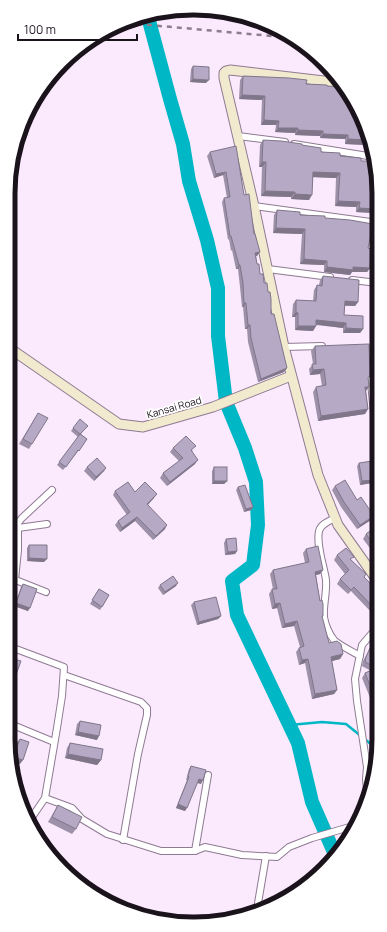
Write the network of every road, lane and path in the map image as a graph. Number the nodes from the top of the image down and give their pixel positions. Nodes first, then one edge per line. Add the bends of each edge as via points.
1 (333, 82) edge
2 (238, 136) junction
3 (368, 156) edge
4 (254, 206) junction
5 (372, 222) edge
6 (268, 269) junction
7 (338, 278) edge
8 (346, 279) edge
9 (372, 282) edge
10 (366, 344) edge
11 (372, 345) edge
12 (329, 346) edge
13 (284, 347) junction
14 (15, 352) edge
15 (372, 358) edge
16 (292, 376) junction
17 (372, 393) edge
18 (52, 490) dead end
19 (335, 518) junction
20 (47, 524) dead end
21 (18, 528) junction
22 (372, 573) edge
23 (15, 580) joint
24 (46, 592) dead end
25 (372, 633) edge
26 (15, 649) edge
27 (360, 656) junction
28 (64, 675) junction
29 (15, 726) edge
30 (54, 742) junction
31 (208, 774) dead end
32 (366, 783) edge
33 (45, 798) junction
34 (33, 816) edge
35 (348, 828) edge
36 (123, 840) junction
37 (195, 851) junction
38 (266, 856) junction
39 (258, 905) edge

1 - 2 street via 226,70 224,78
2 - 3 street
2 - 4 street
4 - 5 street
4 - 6 street
6 - 7 street
6 - 13 street
8 - 9 street
10 - 11 street
12 - 13 street
13 - 16 street
14 - 16 street, Kansai Road via 119,424 142,427 213,407
15 - 17 street
16 - 19 street via 318,475
18 - 21 street via 22,518
19 - 22 street
19 - 27 street via 321,526 319,531 326,581 324,617 334,640
20 - 21 street
21 - 23 street
23 - 24 street
25 - 27 street via 362,645
26 - 28 street via 64,667
27 - 32 street via 355,679
28 - 30 street
28 - 36 street via 141,702 146,708 147,715
29 - 30 street
30 - 33 street
31 - 37 street
33 - 34 street
33 - 36 street via 72,808 82,819
35 - 38 street via 290,847 277,857
36 - 37 street via 161,851
37 - 38 street via 205,847 242,855
38 - 39 street

